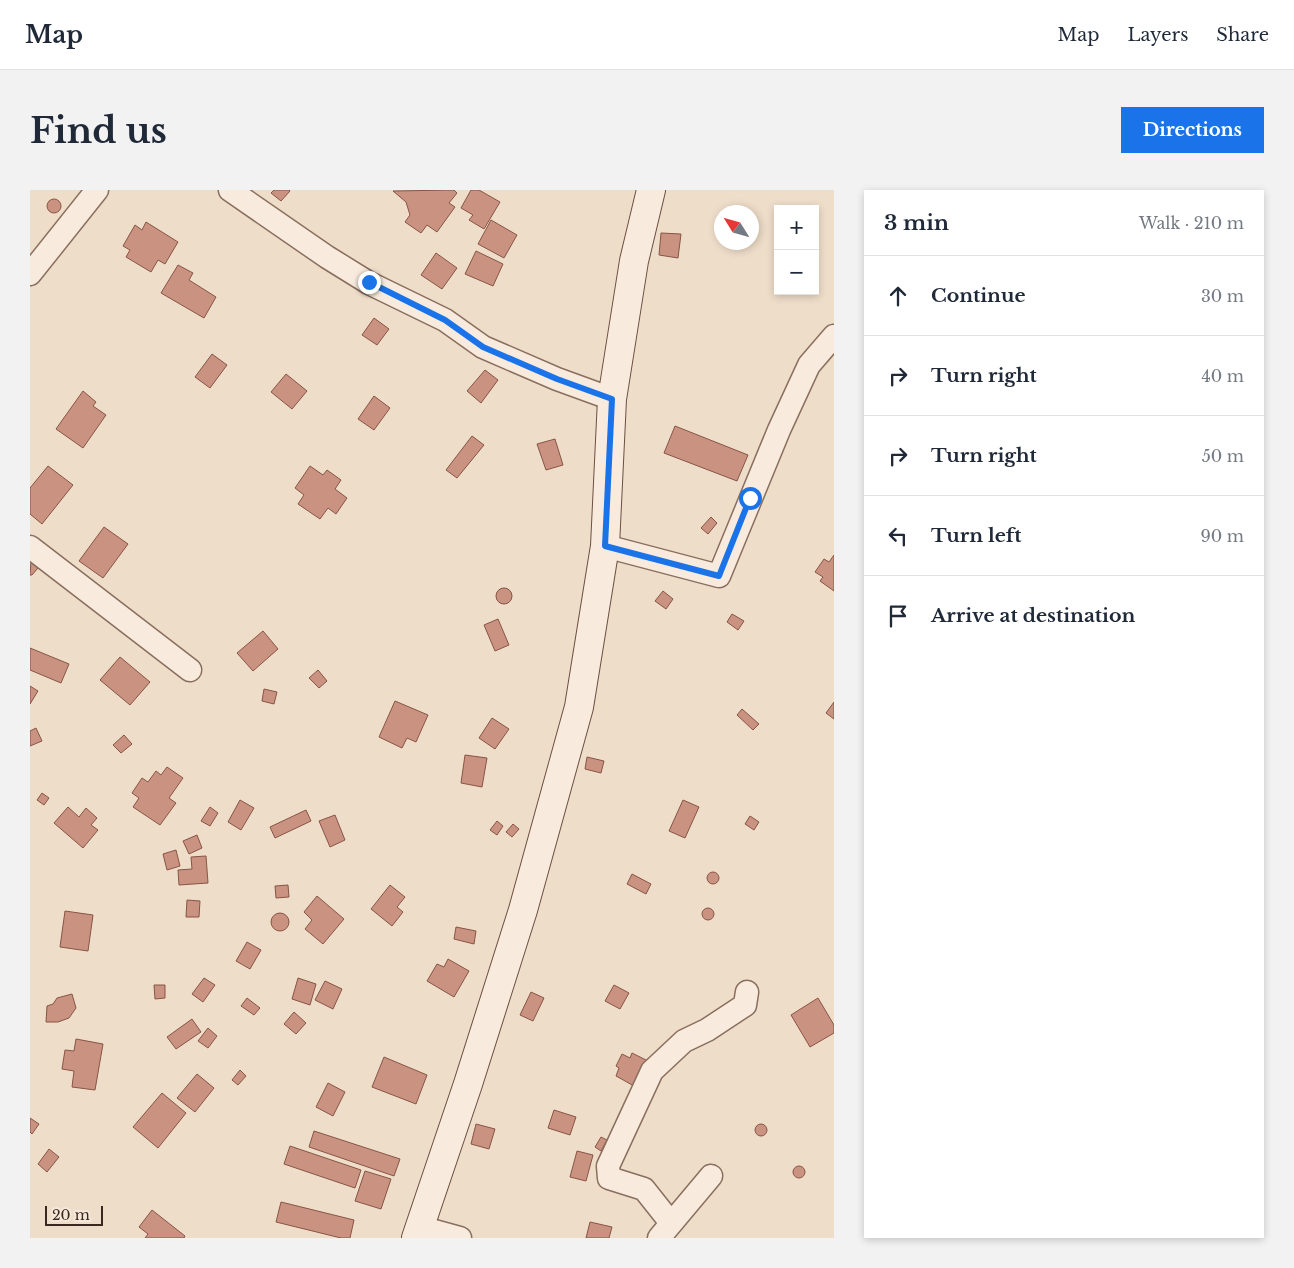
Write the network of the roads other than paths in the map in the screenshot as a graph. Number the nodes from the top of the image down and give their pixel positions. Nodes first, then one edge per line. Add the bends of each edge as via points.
1 (98, 190) edge
2 (230, 190) edge
3 (651, 190) edge
4 (30, 274) edge
5 (834, 336) edge
6 (612, 399) junction
7 (605, 546) junction
8 (30, 547) edge
9 (190, 670) dead end
10 (747, 992) dead end
11 (711, 1176) dead end
12 (665, 1231) edge
13 (418, 1232) edge
14 (460, 1238) edge

1 - 4 street
2 - 6 street via 326,257 445,320 483,347
3 - 6 street via 634,261
5 - 7 street via 809,365 778,430 719,576
6 - 7 street
7 - 13 street via 579,706 523,910
8 - 9 street
10 - 12 street via 745,1006 684,1041 652,1071 608,1166 610,1178 644,1189
11 - 12 street
13 - 14 street

